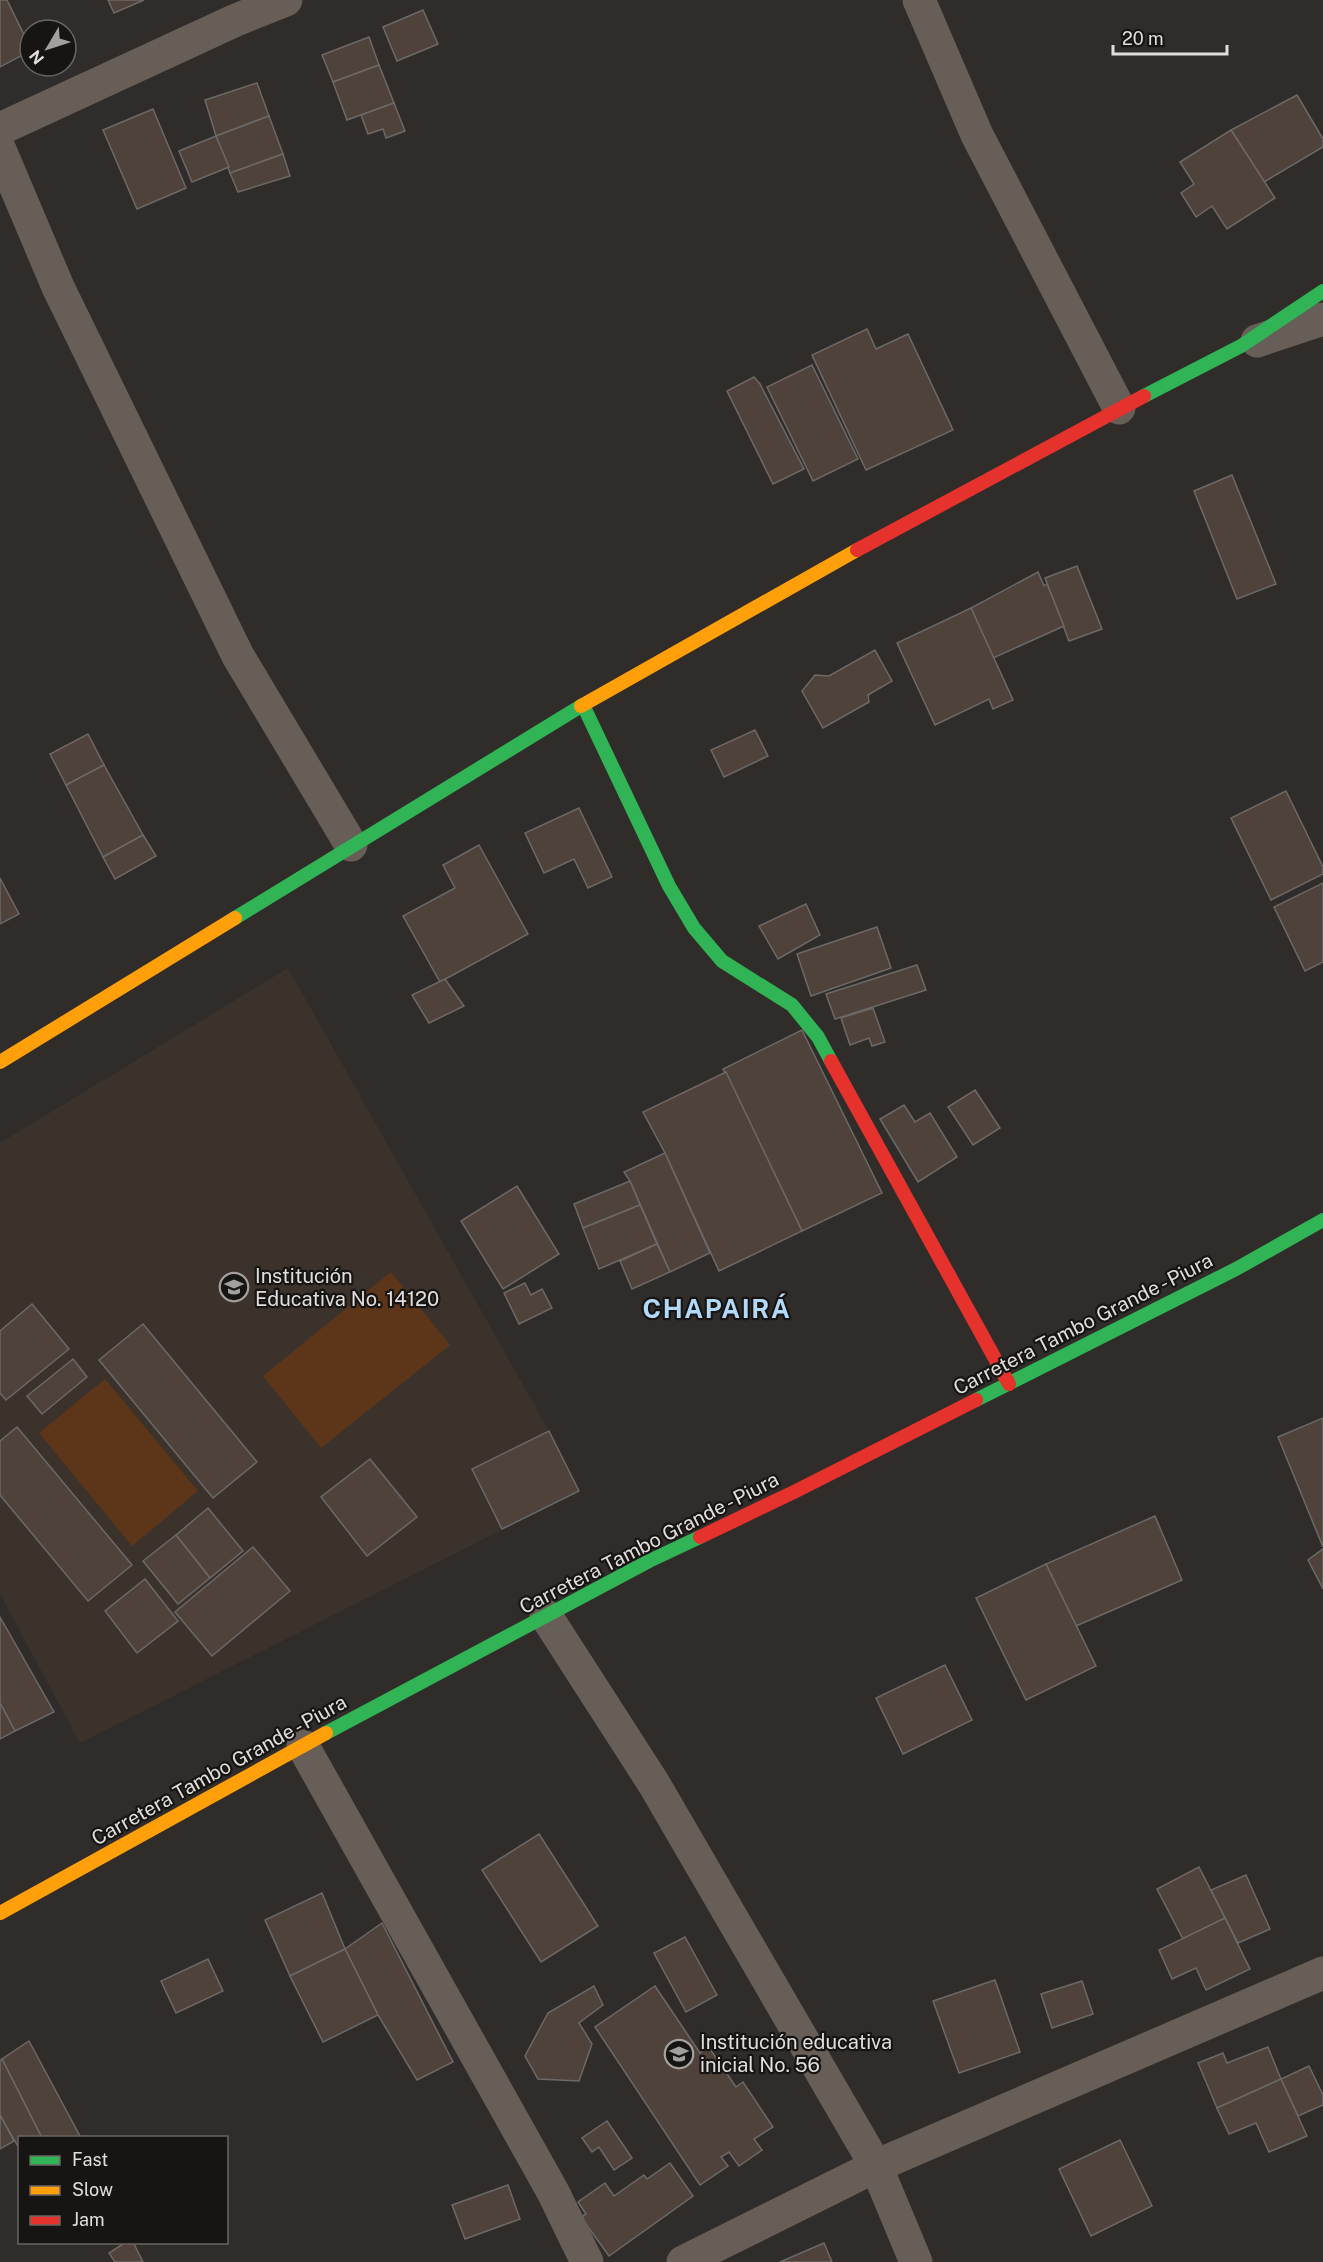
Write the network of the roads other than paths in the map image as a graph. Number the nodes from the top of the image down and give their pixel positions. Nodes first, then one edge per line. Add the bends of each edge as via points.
1 (286, 0) edge
2 (919, 0) edge
3 (0, 129) edge
4 (0, 150) edge
5 (1323, 291) edge
6 (1323, 319) edge
7 (1241, 346) junction
8 (1119, 408) junction
9 (583, 705) junction
10 (351, 845) junction
11 (0, 1062) edge
12 (1323, 1220) edge
13 (1009, 1384) junction
14 (546, 1616) junction
15 (303, 1746) junction
16 (0, 1913) edge
17 (1323, 1973) edge
18 (876, 2166) junction
19 (587, 2262) edge
20 (683, 2262) edge
21 (916, 2262) edge

1 - 3 street
2 - 8 street via 977,135
4 - 10 street via 58,286 238,656
5 - 7 street
6 - 7 street
7 - 8 street
8 - 9 street via 815,573
9 - 10 street
9 - 13 street via 669,886 694,928 722,961 792,1005 818,1037
10 - 11 street
12 - 13 street, Carretera Tambo Grande - Piura via 1236,1269
13 - 14 street, Carretera Tambo Grande - Piura via 648,1561
14 - 15 street, Carretera Tambo Grande - Piura
14 - 18 street via 654,1784
15 - 16 street, Carretera Tambo Grande - Piura
15 - 19 street via 548,2182
17 - 18 street
18 - 20 street
18 - 21 street

